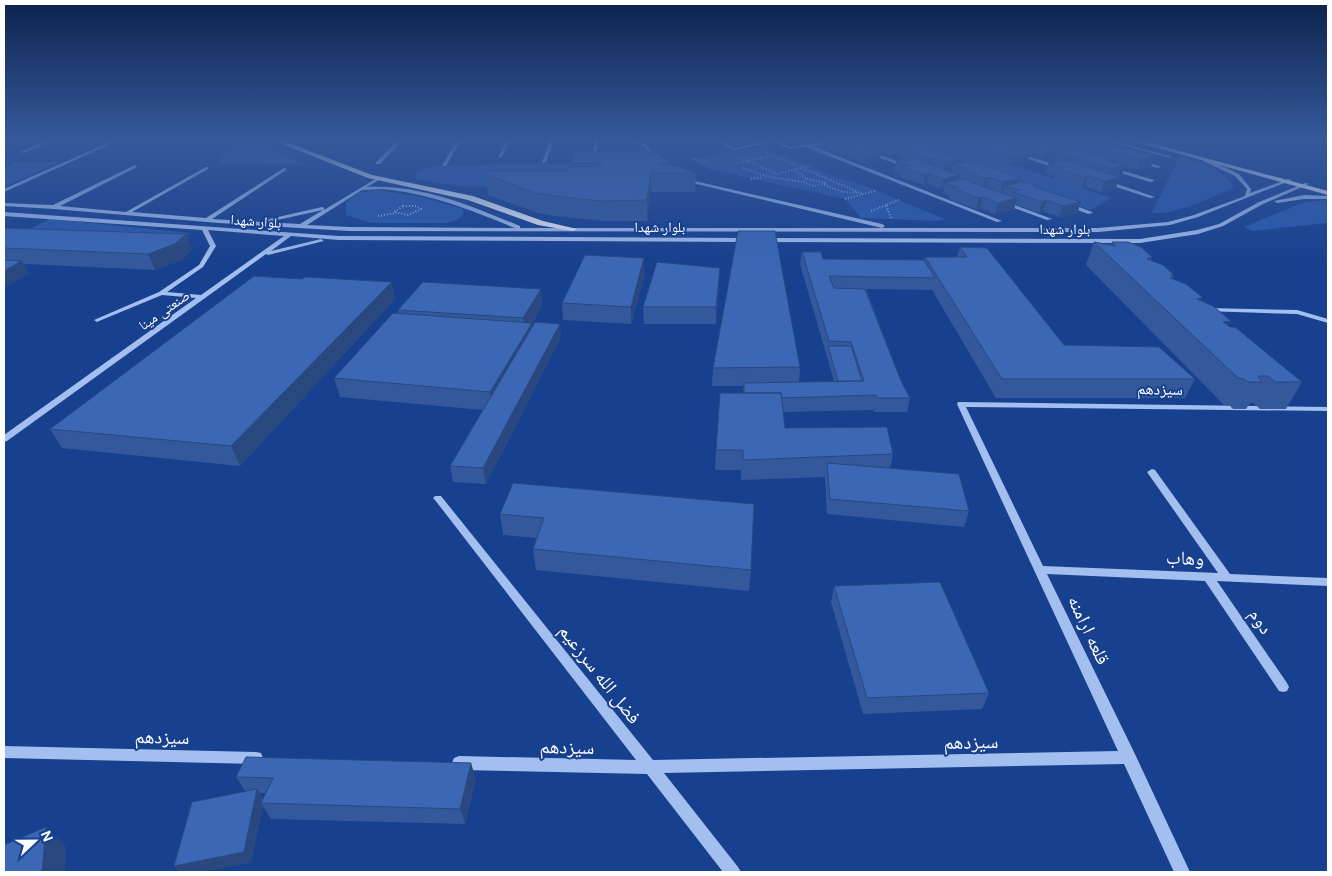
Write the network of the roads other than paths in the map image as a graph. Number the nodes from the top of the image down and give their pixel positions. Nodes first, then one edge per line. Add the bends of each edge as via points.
1 (27, 181) edge
2 (106, 181) edge
3 (183, 181) edge
4 (266, 181) edge
5 (374, 181) edge
6 (386, 181) edge
7 (692, 181) edge
8 (896, 181) edge
9 (1102, 181) edge
10 (1244, 181) edge
11 (1288, 181) joint
12 (1304, 185) junction
13 (361, 189) junction
14 (4, 191) edge
15 (1328, 192) edge
16 (1248, 196) junction
17 (1152, 197) dead end
18 (1328, 198) edge
19 (995, 199) edge
20 (339, 203) junction
21 (1062, 203) edge
22 (1262, 203) junction
23 (4, 205) edge
24 (54, 207) junction
25 (128, 212) junction
26 (1090, 213) dead end
27 (4, 214) edge
28 (846, 218) junction
29 (1050, 219) dead end
30 (207, 220) junction
31 (999, 221) dead end
32 (246, 222) junction
33 (301, 226) junction
34 (830, 228) junction
35 (523, 229) junction
36 (573, 229) junction
37 (206, 230) junction
38 (901, 230) junction
39 (288, 235) junction
40 (339, 238) junction
41 (907, 240) junction
42 (1117, 242) junction
43 (1124, 249) edge
44 (263, 255) junction
45 (161, 293) junction
46 (203, 297) junction
47 (1200, 310) edge
48 (97, 320) dead end
49 (1328, 321) edge
50 (1292, 402) edge
51 (961, 404) joint
52 (1299, 409) junction
53 (1328, 409) edge
54 (4, 439) edge
55 (1152, 472) dead end
56 (438, 498) dead end
57 (1040, 570) junction
58 (1208, 577) junction
59 (1227, 578) junction
60 (1328, 582) edge
61 (1282, 687) dead end
62 (4, 752) edge
63 (1129, 757) junction
64 (272, 758) edge
65 (442, 762) edge
66 (650, 767) junction
67 (733, 872) edge
68 (1182, 872) edge

1 - 14 street
2 - 24 street
3 - 25 street
4 - 30 street
5 - 13 street
6 - 36 main road via 470,198 541,223
7 - 28 street
8 - 31 street
9 - 17 street
10 - 16 street via 1250,189
11 - 12 main road
11 - 16 street, بلوار شهدا
12 - 15 main road
12 - 22 street, بلوار شهدا
13 - 20 street
13 - 35 street via 382,188 435,198
16 - 38 street, بلوار شهدا via 1168,224 1133,228
18 - 22 street via 1304,197
19 - 29 street
20 - 32 street via 299,215
20 - 33 street, صنعتی مینا
21 - 26 street
22 - 42 street, بلوار شهدا via 1221,225 1198,232
23 - 24 street, بلوار شهدا
24 - 25 street, بلوار شهدا
25 - 30 street, بلوار شهدا
27 - 37 street, بلوار شهدا
28 - 34 street via 842,225
28 - 38 street
30 - 32 street, بلوار شهدا
32 - 33 street, بلوار شهدا
33 - 35 street, بلوار شهدا
33 - 39 street, صنعتی مینا
34 - 36 street, بلوار شهدا
34 - 38 street, بلوار شهدا
35 - 36 street, بلوار شهدا
37 - 39 street, بلوار شهدا
37 - 45 street via 213,246 201,266
38 - 41 street
39 - 40 street, بلوار شهدا
39 - 44 street, صنعتی مینا
40 - 41 street, بلوار شهدا
40 - 44 street via 296,245
41 - 42 street, بلوار شهدا
42 - 43 street
44 - 46 street, صنعتی مینا
45 - 46 street
45 - 48 street
46 - 54 street, صنعتی مینا
47 - 49 street via 1296,312
50 - 52 street
51 - 52 street, سیزدهم
51 - 57 street, قلعه ارامنه
52 - 53 street, سیزدهم
55 - 59 street
56 - 66 street, فضل الله سرزعیم
57 - 58 street, وهاب
57 - 63 street, قلعه ارامنه
58 - 59 street, وهاب
58 - 61 street, دوم
59 - 60 street, وهاب
62 - 64 street, سیزدهم
63 - 66 street, سیزدهم
63 - 68 street, قلعه ارامنه
65 - 66 street, سیزدهم
66 - 67 street, فضل الله سرزعیم

